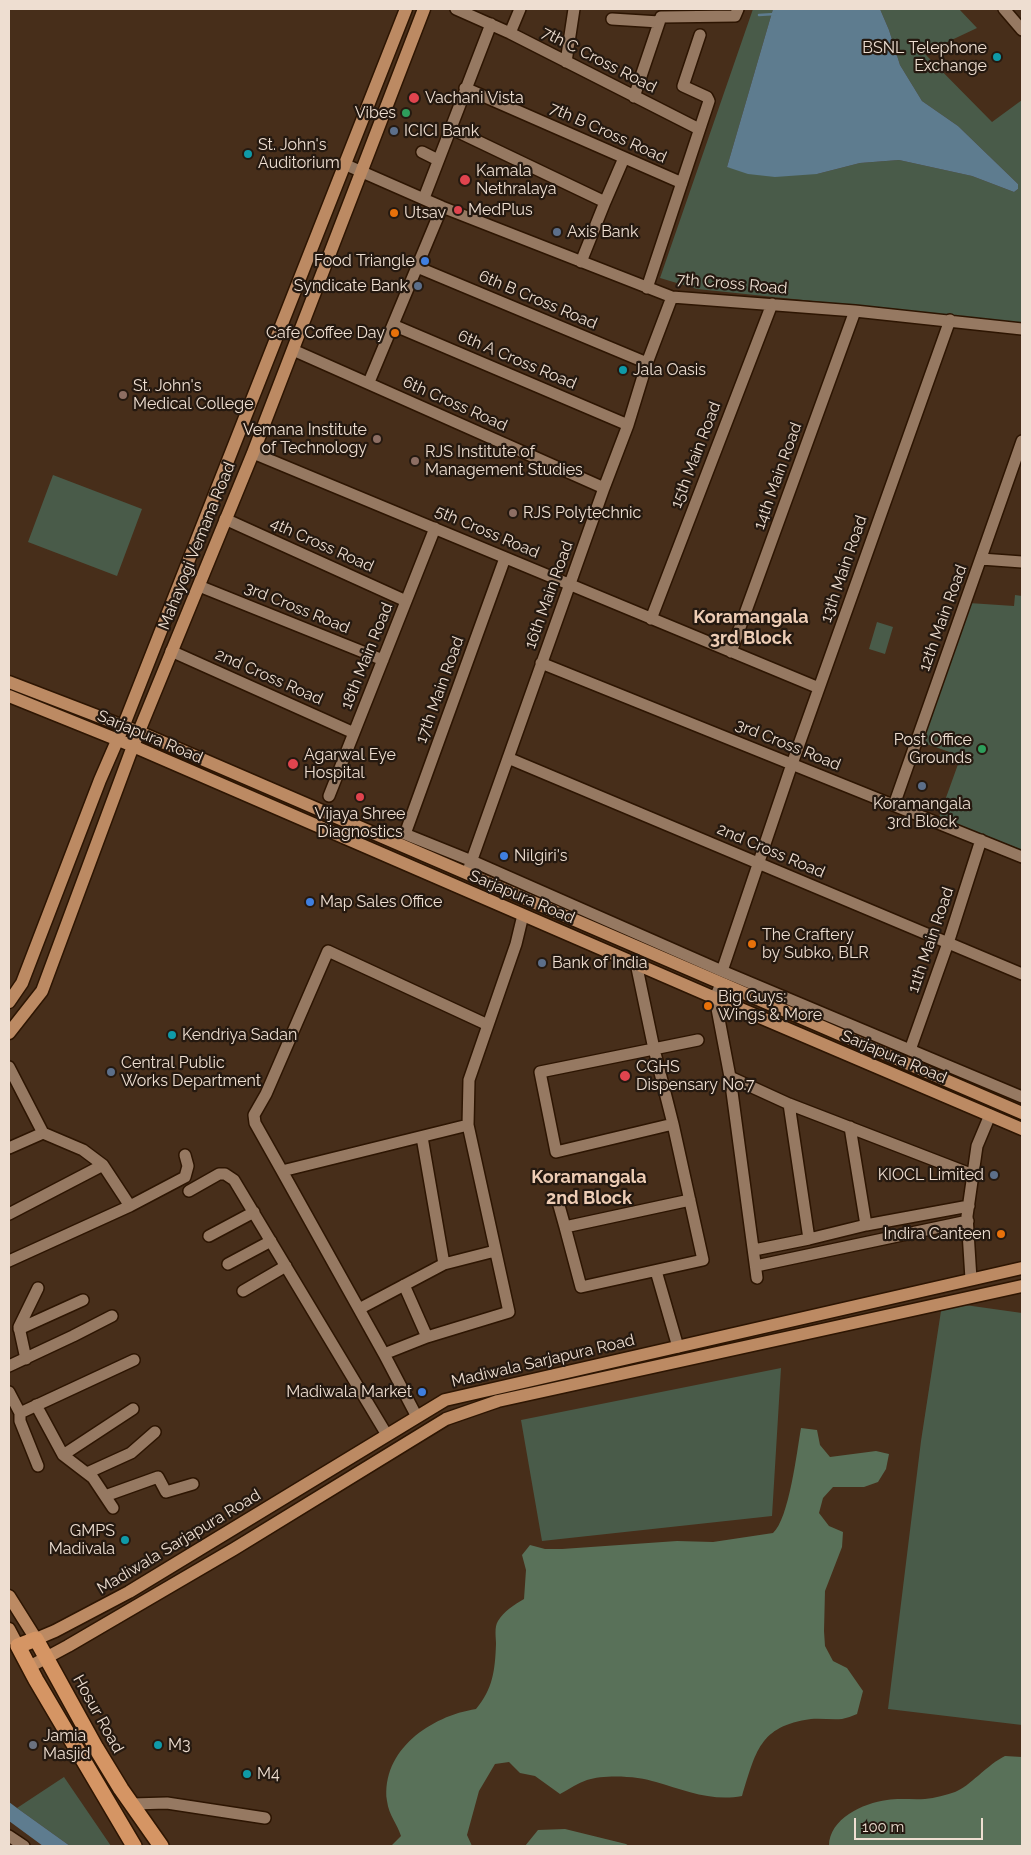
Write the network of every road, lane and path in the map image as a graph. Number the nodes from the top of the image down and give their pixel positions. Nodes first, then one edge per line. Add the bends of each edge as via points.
1 (406, 9) edge
2 (424, 9) edge
3 (456, 9) edge
4 (520, 9) edge
5 (574, 9) edge
6 (1004, 9) edge
7 (737, 12) edge
8 (612, 19) dead end
9 (659, 22) junction
10 (491, 24) junction
11 (1022, 30) edge
12 (510, 33) junction
13 (700, 35) dead end
14 (566, 62) junction
15 (465, 88) junction
16 (634, 97) junction
17 (450, 128) junction
18 (699, 129) junction
19 (422, 152) dead end
20 (624, 158) junction
21 (438, 160) junction
22 (344, 164) junction
23 (362, 171) junction
24 (682, 183) junction
25 (424, 198) junction
26 (605, 202) junction
27 (442, 207) junction
28 (581, 262) junction
29 (417, 267) junction
30 (647, 288) junction
31 (672, 298) junction
32 (772, 304) junction
33 (855, 311) junction
34 (950, 320) junction
35 (393, 325) junction
36 (1022, 329) edge
37 (293, 350) junction
38 (647, 364) junction
39 (369, 382) junction
40 (628, 425) junction
41 (1022, 441) edge
42 (253, 453) junction
43 (604, 488) junction
44 (226, 519) junction
45 (435, 528) junction
46 (505, 558) junction
47 (981, 558) junction
48 (1022, 562) edge
49 (570, 585) junction
50 (199, 586) junction
51 (406, 601) junction
52 (651, 619) junction
53 (171, 651) junction
54 (732, 652) junction
55 (383, 660) junction
56 (542, 663) junction
57 (9, 682) edge
58 (819, 688) junction
59 (9, 696) edge
60 (123, 727) junction
61 (139, 732) junction
62 (354, 733) junction
63 (117, 740) junction
64 (133, 746) junction
65 (508, 758) junction
66 (792, 764) junction
67 (894, 805) junction
68 (322, 812) junction
69 (405, 834) joint
70 (981, 840) junction
71 (1022, 857) edge
72 (472, 861) junction
73 (758, 863) junction
74 (468, 875) junction
75 (523, 915) junction
76 (948, 943) junction
77 (636, 962) junction
78 (722, 971) junction
79 (1022, 974) edge
80 (721, 984) junction
81 (716, 998) junction
82 (9, 1002) edge
83 (11, 1025) edge
84 (488, 1025) junction
85 (698, 1040) dead end
86 (654, 1049) junction
87 (910, 1050) junction
88 (9, 1067) edge
89 (730, 1077) junction
90 (978, 1094) junction
91 (1022, 1097) edge
92 (789, 1104) junction
93 (972, 1108) junction
94 (1022, 1113) edge
95 (990, 1115) junction
96 (673, 1124) junction
97 (468, 1125) junction
98 (850, 1127) junction
99 (1022, 1128) edge
100 (43, 1133) junction
101 (422, 1137) junction
102 (9, 1148) edge
103 (185, 1155) dead end
104 (103, 1165) junction
105 (282, 1172) junction
106 (973, 1175) junction
107 (189, 1191) dead end
108 (690, 1200) junction
109 (558, 1202) dead end
110 (130, 1206) junction
111 (969, 1206) junction
112 (254, 1212) junction
113 (9, 1214) edge
114 (968, 1221) junction
115 (866, 1225) junction
116 (565, 1227) junction
117 (209, 1236) dead end
118 (809, 1239) junction
119 (271, 1241) junction
120 (754, 1250) junction
121 (495, 1251) junction
122 (9, 1261) edge
123 (228, 1264) dead end
124 (444, 1264) junction
125 (286, 1266) junction
126 (1022, 1268) edge
127 (656, 1271) junction
128 (971, 1280) junction
129 (404, 1285) junction
130 (1022, 1286) edge
131 (38, 1288) dead end
132 (243, 1291) dead end
133 (83, 1300) dead end
134 (359, 1309) junction
135 (112, 1316) dead end
136 (19, 1330) junction
137 (427, 1337) junction
138 (678, 1347) junction
139 (384, 1354) junction
140 (26, 1359) junction
141 (134, 1360) dead end
142 (9, 1366) edge
143 (590, 1367) junction
144 (596, 1380) junction
145 (9, 1392) edge
146 (36, 1405) junction
147 (133, 1409) dead end
148 (20, 1417) junction
149 (417, 1417) junction
150 (9, 1426) edge
151 (155, 1432) dead end
152 (387, 1435) junction
153 (63, 1455) junction
154 (38, 1466) dead end
155 (87, 1473) junction
156 (193, 1484) dead end
157 (105, 1496) junction
158 (113, 1508) dead end
159 (9, 1596) edge
160 (9, 1631) edge
161 (36, 1639) junction
162 (18, 1646) junction
163 (46, 1658) junction
164 (29, 1667) junction
165 (132, 1804) junction
166 (265, 1818) dead end
167 (9, 1836) edge
168 (24, 1846) edge
169 (134, 1846) edge
170 (161, 1846) edge

1 - 22 main road, Mahayogi Vemana Road
2 - 23 main road, Mahayogi Vemana Road
3 - 10 street, 7th C Cross Road
4 - 12 street
5 - 14 street
6 - 11 street
7 - 9 street via 661,17
8 - 9 street
9 - 16 street
10 - 12 street, 7th C Cross Road
10 - 15 street
12 - 14 street, 7th C Cross Road
13 - 18 street via 683,86 708,98
14 - 16 street, 7th C Cross Road
15 - 17 street
15 - 20 street, 7th B Cross Road
16 - 18 street, 7th C Cross Road
17 - 21 street
17 - 26 street
18 - 24 street
19 - 21 street
20 - 24 street, 7th B Cross Road
20 - 26 street
21 - 25 street
22 - 23 street, 7th Cross Road
22 - 60 main road, Mahayogi Vemana Road
23 - 25 street, 7th Cross Road
23 - 37 main road, Mahayogi Vemana Road
24 - 30 street
25 - 27 street, 7th Cross Road
26 - 28 street
27 - 28 street, 7th Cross Road
27 - 29 street
28 - 30 street, 7th Cross Road
29 - 35 street
29 - 38 street, 6th B Cross Road
30 - 31 street, 7th Cross Road
31 - 32 street, 7th Cross Road
31 - 38 street, 16th Main Road
32 - 33 street, 7th Cross Road
32 - 52 street, 15th Main Road
33 - 34 street, 7th Cross Road
33 - 54 street, 14th Main Road
34 - 36 street, 7th Cross Road
34 - 58 street, 13th Main Road
35 - 39 street
35 - 40 street, 6th A Cross Road
37 - 39 street, 6th Cross Road
37 - 42 main road, Mahayogi Vemana Road
38 - 40 street, 16th Main Road
39 - 43 street, 6th Cross Road
40 - 43 street, 16th Main Road
41 - 47 street, 12th Main Road
42 - 44 main road, Mahayogi Vemana Road
42 - 45 street, 5th Cross Road
43 - 49 street, 16th Main Road
44 - 50 main road, Mahayogi Vemana Road
44 - 51 street, 4th Cross Road
45 - 46 street, 5th Cross Road
45 - 51 street, 18th Main Road
46 - 49 street, 5th Cross Road
46 - 69 street, 17th Main Road
47 - 48 street
47 - 67 street, 12th Main Road
49 - 52 street, 5th Cross Road
49 - 56 street, 16th Main Road
50 - 53 main road, Mahayogi Vemana Road
50 - 55 street, 3rd Cross Road
51 - 55 street, 18th Main Road
52 - 54 street, 5th Cross Road
53 - 61 main road, Mahayogi Vemana Road
53 - 62 street, 2nd Cross Road
54 - 58 street, 5th Cross Road
55 - 62 street, 18th Main Road
56 - 65 street, 16th Main Road
56 - 66 street, 3rd Cross Road
57 - 60 main road, Sarjapura Road
58 - 66 street, 13th Main Road
59 - 63 main road, Sarjapura Road
60 - 61 main road, Sarjapura Road
60 - 63 main road, Mahayogi Vemana Road
61 - 64 main road, Mahayogi Vemana Road
61 - 68 main road, Sarjapura Road
62 - 68 street, 18th Main Road
63 - 64 main road, Sarjapura Road
63 - 82 main road, Mahayogi Vemana Road via 25,977
64 - 75 main road, Sarjapura Road
64 - 83 main road, Mahayogi Vemana Road via 42,991
65 - 72 street, 16th Main Road
65 - 73 street, 2nd Cross Road
66 - 67 street, 3rd Cross Road
66 - 73 street, 13th Main Road
67 - 70 street, 3rd Cross Road
68 - 74 main road, Sarjapura Road
69 - 72 street, Sarjapura Road
70 - 71 street, 3rd Cross Road
70 - 76 street, 11th Main Road
72 - 74 street, 16th Main Road
72 - 78 street, Sarjapura Road
73 - 76 street, 2nd Cross Road
73 - 78 street, 13th Main Road
74 - 80 main road, Sarjapura Road
75 - 77 main road, Sarjapura Road
75 - 84 street
76 - 79 street, 2nd Cross Road
76 - 87 street, 11th Main Road
77 - 81 main road, Sarjapura Road
77 - 86 street
78 - 87 street, Sarjapura Road
80 - 81 street
80 - 90 main road, Sarjapura Road
81 - 89 street
81 - 93 main road, Sarjapura Road
84 - 97 street via 469,1080
84 - 105 street via 328,951 254,1115
85 - 86 street
86 - 96 street
86 - 96 street via 540,1072 556,1152
87 - 91 street, Sarjapura Road
88 - 100 street
89 - 92 street
89 - 120 street
90 - 93 main road
90 - 94 main road, Sarjapura Road
92 - 98 street
92 - 118 street
93 - 95 main road, Sarjapura Road
95 - 99 main road, Sarjapura Road
95 - 106 street via 977,1146
96 - 108 street
97 - 101 street
97 - 121 street
98 - 106 street
98 - 115 street
100 - 102 street
100 - 104 street via 83,1150
101 - 105 street
101 - 124 street
103 - 110 street via 188,1166 185,1177
104 - 110 street
104 - 113 street
105 - 134 street
106 - 111 street
107 - 112 street via 219,1174 225,1174 234,1180
108 - 116 street
108 - 127 street via 703,1260
109 - 116 street
110 - 122 street
111 - 114 street
111 - 115 street
112 - 117 street
112 - 119 street
114 - 120 street via 756,1272
114 - 128 street
115 - 118 street
116 - 127 street via 581,1287
118 - 120 street
119 - 123 street
119 - 125 street
121 - 124 street
121 - 137 street via 508,1312
124 - 129 street
125 - 132 street
125 - 152 street
126 - 128 main road, Madiwala Sarjapura Road
127 - 138 street
128 - 138 main road, Madiwala Sarjapura Road
129 - 134 street
129 - 137 street
130 - 144 main road, Madiwala Sarjapura Road
131 - 136 street
133 - 136 street
134 - 139 street
135 - 140 street
136 - 140 street
137 - 139 street
138 - 143 main road, Madiwala Sarjapura Road
139 - 149 street
140 - 142 street
141 - 146 street
143 - 144 main road
143 - 149 main road, Madiwala Sarjapura Road via 445,1400
144 - 163 main road, Madiwala Sarjapura Road via 498,1401 446,1419 234,1549
145 - 148 street
146 - 148 street
146 - 153 street
147 - 153 street
148 - 150 street
148 - 154 street
149 - 152 main road, Madiwala Sarjapura Road
151 - 155 street via 131,1453
152 - 161 main road, Madiwala Sarjapura Road via 129,1592
153 - 155 street
155 - 157 street
156 - 157 street via 166,1492 158,1477
157 - 158 street
159 - 161 main road, Hosur Road
160 - 162 main road
161 - 162 highway
161 - 163 highway, Hosur Road
162 - 164 highway
163 - 164 main road, Madiwala Sarjapura Road
163 - 165 highway, Hosur Road via 96,1748
164 - 169 highway
165 - 166 street via 167,1803
165 - 170 highway, Hosur Road
167 - 168 street

